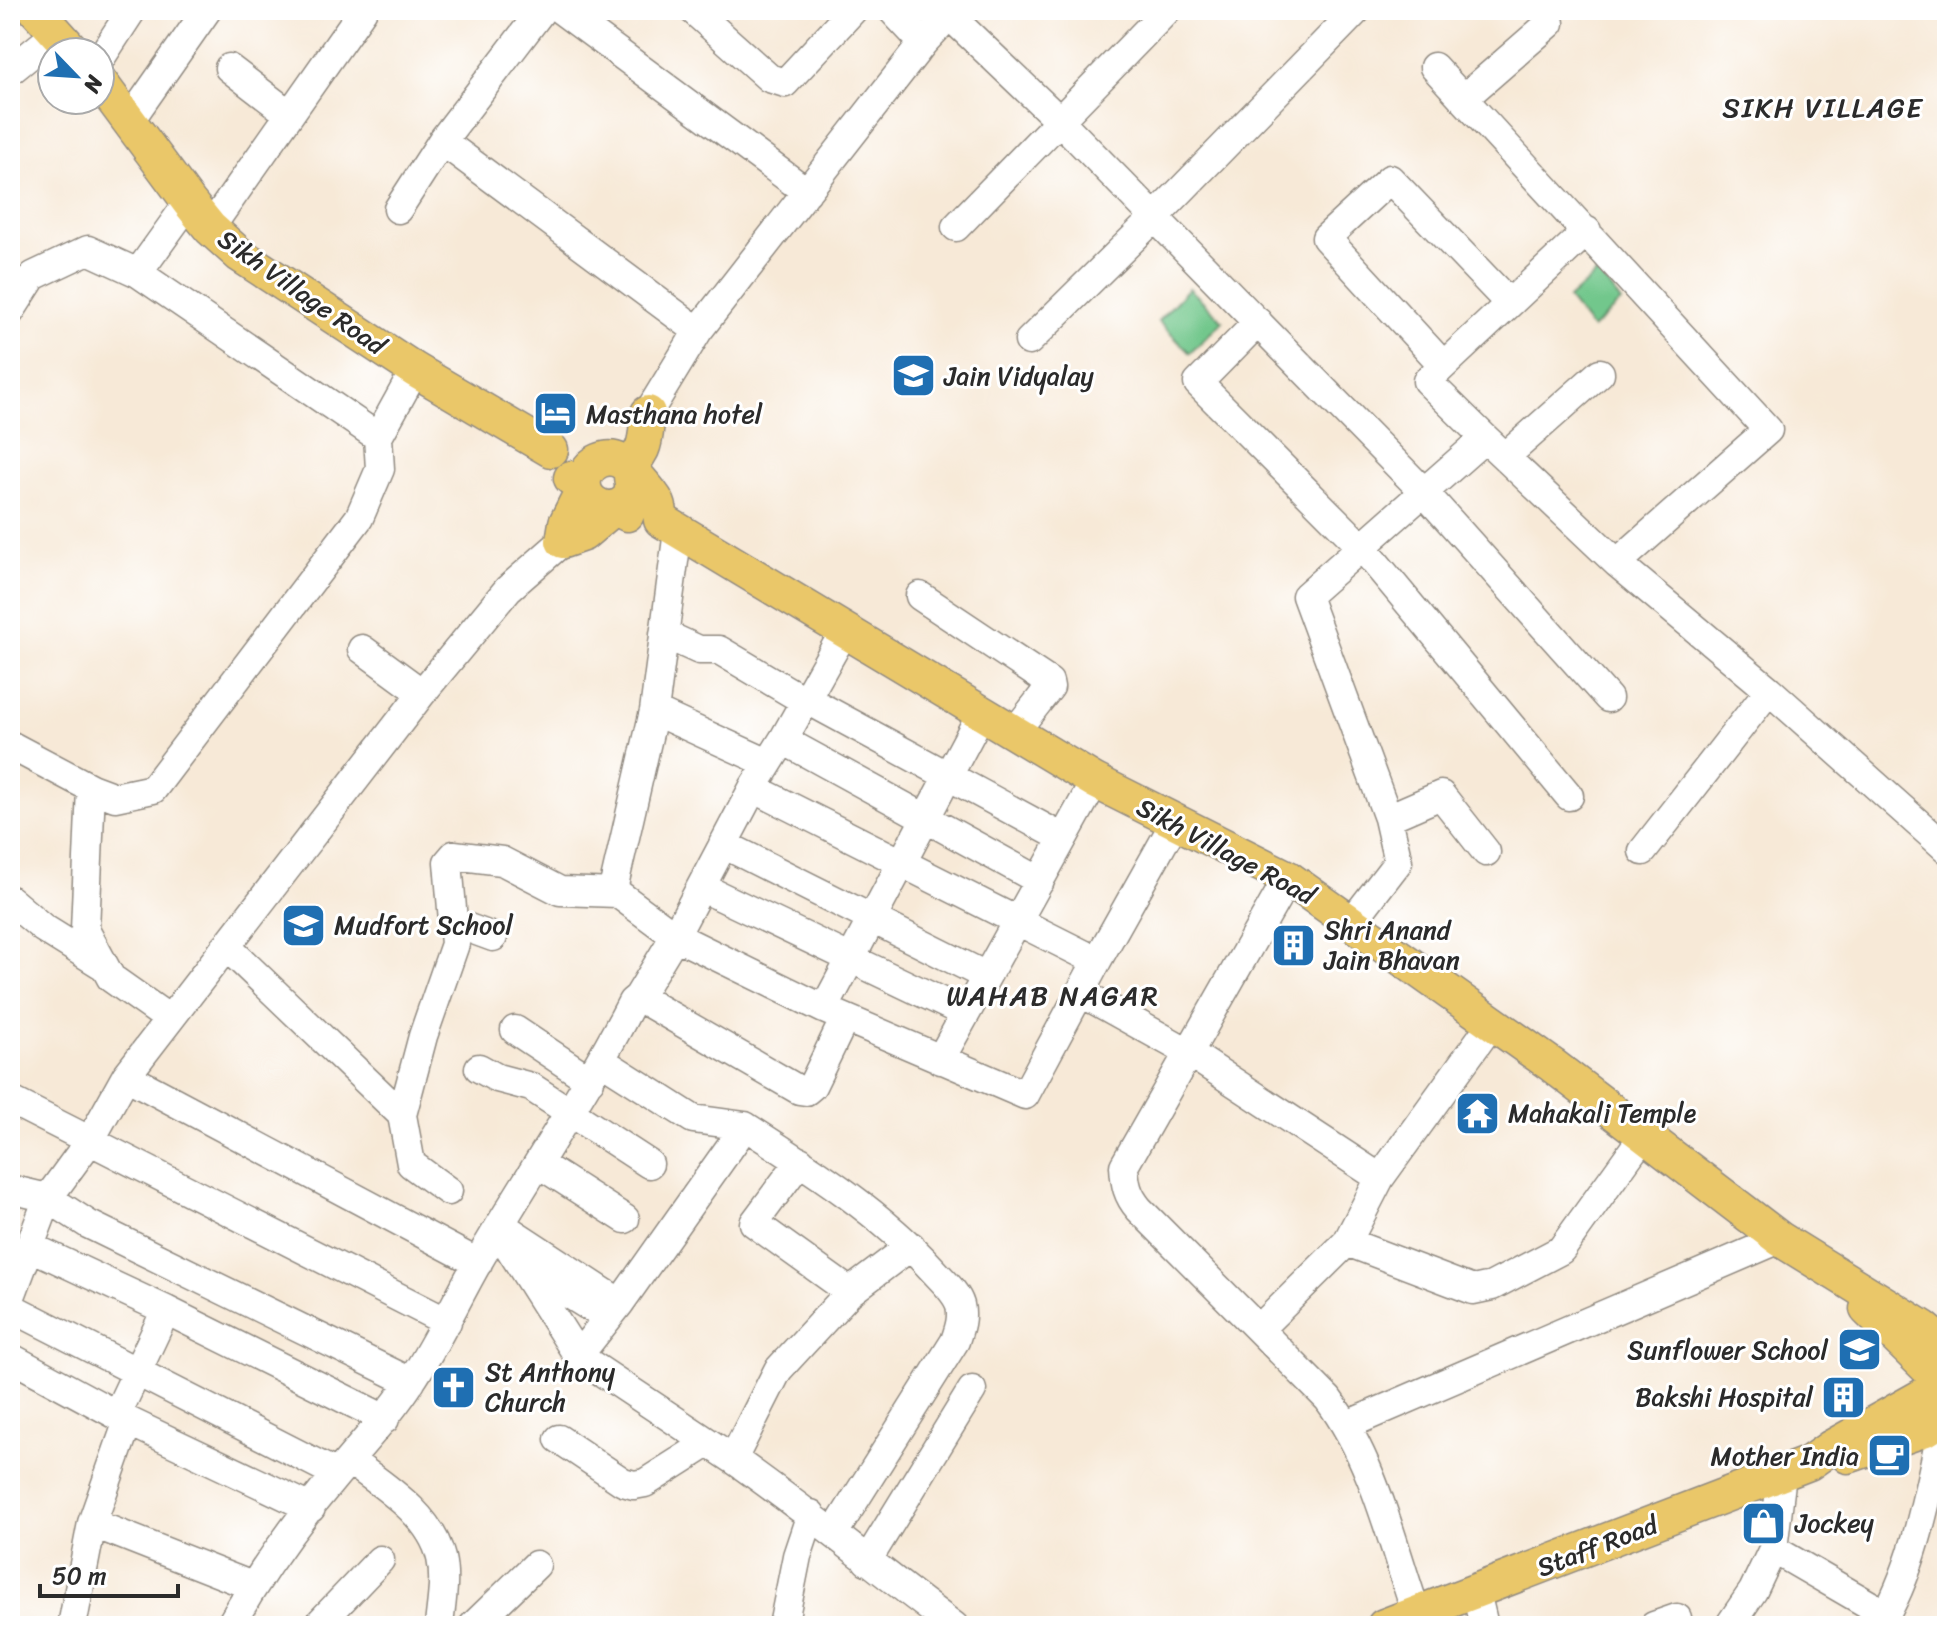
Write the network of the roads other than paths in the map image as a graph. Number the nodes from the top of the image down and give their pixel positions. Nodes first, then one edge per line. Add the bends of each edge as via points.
1 (132, 10) edge
2 (207, 10) edge
3 (363, 10) edge
4 (542, 10) edge
5 (561, 10) edge
6 (693, 10) edge
7 (853, 10) edge
8 (892, 10) edge
9 (1167, 10) edge
10 (1357, 10) edge
11 (952, 12) edge
12 (1550, 23) dead end
13 (56, 32) edge
14 (115, 36) edge
15 (923, 43) junction
16 (1434, 67) dead end
17 (229, 68) dead end
18 (10, 71) edge
19 (1464, 98) junction
20 (116, 102) edge
21 (289, 114) junction
22 (130, 120) junction
23 (1060, 121) junction
24 (442, 141) junction
25 (807, 192) junction
26 (189, 202) junction
27 (398, 209) dead end
28 (1155, 217) junction
29 (956, 227) dead end
30 (210, 228) junction
31 (1587, 231) junction
32 (138, 273) junction
33 (1509, 303) junction
34 (10, 312) edge
35 (1258, 322) junction
36 (698, 331) junction
37 (1029, 341) dead end
38 (1443, 365) junction
39 (415, 370) junction
40 (1600, 373) dead end
41 (648, 413) joint
42 (378, 437) junction
43 (1495, 448) junction
44 (551, 450) junction
45 (618, 465) junction
46 (584, 487) junction
47 (1423, 491) junction
48 (615, 507) junction
49 (669, 525) junction
50 (563, 541) junction
51 (1363, 548) junction
52 (1617, 563) junction
53 (920, 596) dead end
54 (845, 630) junction
55 (664, 634) junction
56 (362, 649) dead end
57 (1769, 690) junction
58 (422, 693) junction
59 (1608, 698) dead end
60 (805, 700) junction
61 (654, 711) junction
62 (981, 714) junction
63 (1013, 734) junction
64 (10, 745) edge
65 (776, 752) junction
66 (949, 776) junction
67 (1095, 781) junction
68 (91, 788) junction
69 (753, 788) junction
70 (1569, 796) dead end
71 (926, 818) junction
72 (1388, 818) junction
73 (1175, 822) junction
74 (1063, 838) junction
75 (723, 844) junction
76 (1947, 849) edge
77 (1643, 851) dead end
78 (1486, 852) dead end
79 (902, 863) junction
80 (1288, 878) junction
81 (1040, 881) junction
82 (701, 887) junction
83 (617, 893) junction
84 (10, 900) edge
85 (872, 918) junction
86 (1017, 921) junction
87 (452, 922) junction
88 (1351, 923) junction
89 (675, 936) junction
90 (493, 937) dead end
91 (226, 946) junction
92 (851, 958) junction
93 (1097, 961) junction
94 (105, 966) junction
95 (986, 976) junction
96 (1080, 992) junction
97 (638, 997) junction
98 (835, 1013) junction
99 (965, 1013) junction
100 (169, 1019) junction
101 (1492, 1023) junction
102 (515, 1030) dead end
103 (1188, 1052) junction
104 (940, 1060) junction
105 (479, 1068) dead end
106 (596, 1070) junction
107 (126, 1076) junction
108 (10, 1100) edge
109 (570, 1113) junction
110 (402, 1115) junction
111 (745, 1126) junction
112 (1644, 1135) junction
113 (91, 1139) junction
114 (800, 1161) junction
115 (539, 1164) junction
116 (649, 1164) dead end
117 (1380, 1178) junction
118 (10, 1189) edge
119 (448, 1191) dead end
120 (48, 1198) junction
121 (625, 1219) dead end
122 (500, 1228) junction
123 (1780, 1239) junction
124 (1347, 1242) junction
125 (29, 1246) junction
126 (911, 1246) junction
127 (478, 1263) junction
128 (523, 1265) junction
129 (1842, 1279) junction
130 (850, 1292) junction
131 (10, 1299) edge
132 (10, 1307) edge
133 (166, 1310) junction
134 (614, 1311) junction
135 (447, 1322) junction
136 (1259, 1329) junction
137 (1947, 1347) edge
138 (578, 1356) junction
139 (10, 1357) edge
140 (138, 1372) junction
141 (411, 1382) junction
142 (972, 1390) dead end
143 (1946, 1392) edge
144 (123, 1418) junction
145 (385, 1419) junction
146 (1347, 1425) junction
147 (1947, 1429) edge
148 (559, 1439) dead end
149 (708, 1443) junction
150 (733, 1459) junction
151 (343, 1467) junction
152 (1795, 1469) junction
153 (311, 1508) junction
154 (811, 1514) junction
155 (92, 1523) junction
156 (834, 1533) junction
157 (1773, 1549) junction
158 (380, 1560) dead end
159 (867, 1561) junction
160 (536, 1565) dead end
161 (252, 1586) junction
162 (1476, 1592) junction
163 (1416, 1612) junction
164 (1883, 1620) edge
165 (72, 1626) edge
166 (230, 1626) edge
167 (317, 1626) edge
168 (439, 1626) edge
169 (473, 1626) edge
170 (783, 1626) edge
171 (954, 1626) edge
172 (1384, 1626) edge
173 (1484, 1626) edge
174 (1729, 1626) edge

1 - 14 street
2 - 22 street
3 - 21 street
4 - 24 street
5 - 25 street
6 - 7 street via 769,78 785,83
8 - 15 street
9 - 23 street
10 - 28 street
11 - 15 street
11 - 23 street
12 - 19 street
13 - 18 street
15 - 25 street
16 - 19 street
17 - 21 street
19 - 31 street
20 - 22 main road, Sikh Village Road
21 - 30 street
22 - 26 main road, Sikh Village Road
23 - 28 street
23 - 29 street
24 - 27 street
24 - 36 street
25 - 36 street
26 - 30 main road, Sikh Village Road
26 - 32 street
28 - 35 street
28 - 37 street
30 - 39 main road, Sikh Village Road via 240,255
31 - 33 street
31 - 52 street via 1768,430
32 - 34 street via 88,250 33,276
32 - 42 street
33 - 38 street
33 - 38 street via 1390,179 1326,238
35 - 47 street
35 - 51 street via 1198,383
36 - 41 street
38 - 43 street via 1427,381
39 - 42 street
39 - 44 main road, Sikh Village Road
40 - 43 street
41 - 45 main road via 644,445
42 - 68 street via 380,469 359,518 153,789 115,797
43 - 47 street
43 - 52 street
44 - 45 main road via 568,447
44 - 46 main road via 555,466
45 - 46 main road via 591,465
45 - 48 main road via 633,479 628,500
45 - 49 main road via 658,503
46 - 48 main road via 592,502
46 - 50 main road
47 - 51 street
47 - 59 street
48 - 49 main road via 643,522
48 - 50 main road via 583,534
49 - 54 main road, Sikh Village Road
49 - 55 street
50 - 58 street via 508,589
51 - 70 street
51 - 72 street via 1306,596
52 - 57 street
53 - 63 street via 1049,682
54 - 60 street
54 - 62 main road, Sikh Village Road
55 - 60 street via 699,650 719,650
55 - 61 street
56 - 58 street
57 - 76 street
57 - 77 street
58 - 91 street
60 - 65 street
60 - 66 street
61 - 65 street
61 - 83 street via 614,885
62 - 63 main road, Sikh Village Road
62 - 66 street
63 - 67 main road, Sikh Village Road
64 - 68 street
65 - 69 street
65 - 71 street
66 - 71 street
66 - 74 street
67 - 73 main road, Sikh Village Road
67 - 74 street
68 - 94 street via 85,930
69 - 75 street
69 - 79 street
71 - 79 street
71 - 81 street
72 - 78 street via 1441,795
72 - 88 street via 1398,862
73 - 80 main road, Sikh Village Road
73 - 93 street
74 - 81 street
75 - 82 street
75 - 85 street
79 - 85 street
79 - 86 street
80 - 88 main road, Sikh Village Road
80 - 103 street
81 - 86 street
82 - 89 street
82 - 92 street
83 - 87 street via 560,891 502,861 454,855 448,862
83 - 89 street
84 - 94 street via 43,928
85 - 92 street
85 - 95 street
86 - 93 street
86 - 95 street
87 - 90 street
87 - 110 street via 455,944
88 - 101 main road, Sikh Village Road
89 - 97 street
89 - 98 street
91 - 100 street
91 - 110 street
92 - 98 street
92 - 99 street
93 - 96 street
94 - 100 street via 111,978
95 - 99 street
96 - 103 street
96 - 104 street via 1025,1095
97 - 98 street via 806,1091
97 - 106 street
98 - 104 street
99 - 104 street
100 - 107 street
101 - 112 main road, Sikh Village Road
101 - 117 street
102 - 106 street
103 - 117 street
103 - 136 street via 1124,1166 1125,1183 1139,1209
105 - 109 street via 531,1087
106 - 109 street
106 - 111 street via 693,1119
107 - 113 street
107 - 127 street
108 - 113 street
109 - 115 street
109 - 116 street
110 - 119 street via 411,1164
111 - 114 street
111 - 134 street
112 - 123 main road, Sikh Village Road
112 - 124 street via 1561,1250 1492,1286 1473,1290
113 - 120 street
113 - 135 street
114 - 126 street
114 - 130 street via 754,1223
115 - 121 street
115 - 122 street
117 - 124 street
118 - 120 street
120 - 125 street
120 - 141 street via 88,1224
122 - 127 street
122 - 128 street
122 - 134 street
123 - 129 main road, Sikh Village Road
123 - 146 street
124 - 136 street
125 - 131 street
125 - 133 street
126 - 130 street
126 - 156 street via 954,1293 961,1324
127 - 135 street
128 - 134 street
128 - 138 street
129 - 137 main road, Sikh Village Road
129 - 143 main road, Sikh Village Road
130 - 150 street via 778,1370
132 - 140 street
133 - 140 street
133 - 145 street
134 - 138 street
135 - 141 street
136 - 146 street
138 - 149 street
139 - 144 street
140 - 144 street
140 - 151 street
141 - 145 street
142 - 159 street
143 - 152 main road, Staff Road via 1926,1429 1858,1454
144 - 153 street
144 - 155 street
145 - 151 street
146 - 163 street via 1361,1451
147 - 164 street via 1940,1437 1908,1561
148 - 149 street via 634,1485
149 - 150 street
150 - 154 street
151 - 153 street
151 - 168 street via 397,1496 426,1527 441,1557
152 - 157 street
152 - 162 main road, Staff Road
153 - 161 street
154 - 156 street
154 - 170 street
155 - 161 street
155 - 165 street
156 - 159 street
157 - 164 street
157 - 174 street
158 - 167 street
159 - 171 street
160 - 169 street
161 - 166 street
162 - 163 main road, Staff Road
162 - 173 street
163 - 172 main road, Staff Road

